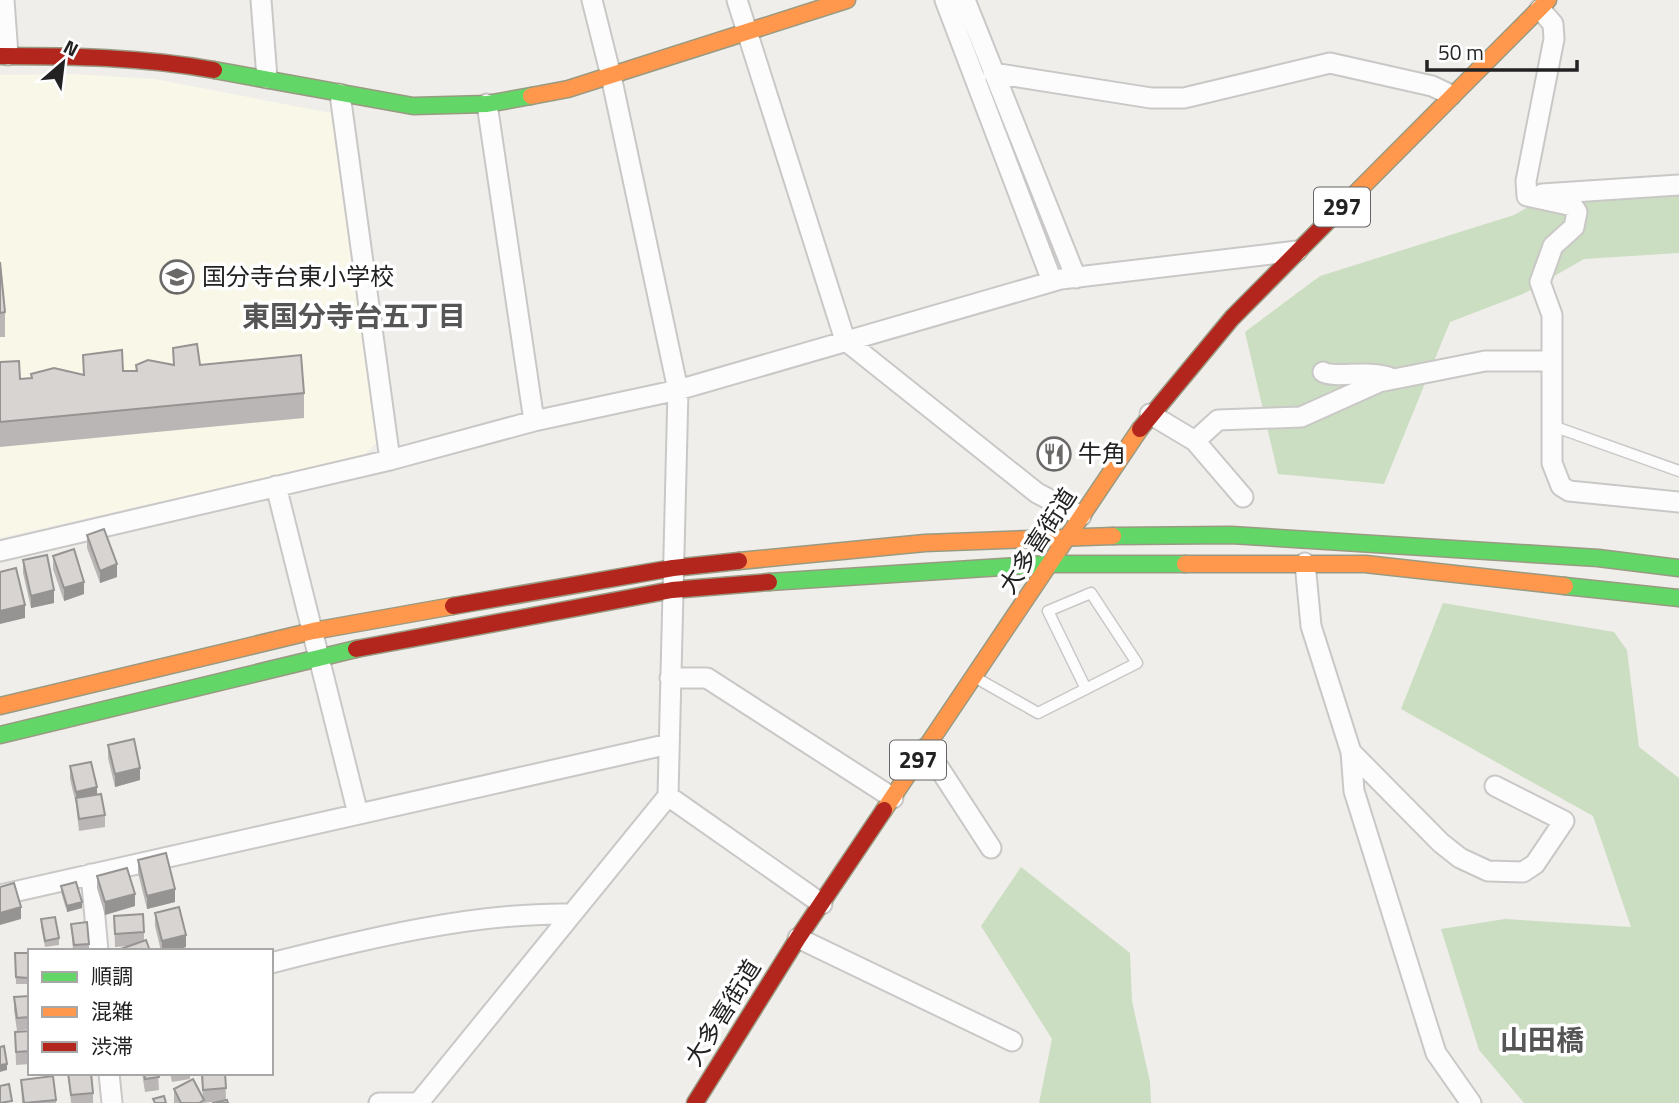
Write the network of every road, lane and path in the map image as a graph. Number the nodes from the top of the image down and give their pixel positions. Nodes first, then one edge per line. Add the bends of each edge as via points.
1 (4, 0) edge
2 (261, 0) edge
3 (592, 0) edge
4 (737, 0) edge
5 (846, 0) edge
6 (946, 0) edge
7 (965, 0) edge
8 (1544, 4) edge
9 (747, 31) junction
10 (4, 55) edge
11 (993, 73) junction
12 (611, 76) junction
13 (267, 78) junction
14 (340, 94) junction
15 (1451, 94) junction
16 (487, 104) junction
17 (1679, 185) edge
18 (1527, 196) junction
19 (1297, 251) junction
20 (1076, 278) junction
21 (1052, 281) junction
22 (845, 340) junction
23 (1551, 361) junction
24 (1323, 372) dead end
25 (1396, 379) junction
26 (678, 390) junction
27 (1150, 414) junction
28 (534, 421) junction
29 (1550, 424) junction
30 (1195, 440) junction
31 (390, 460) junction
32 (1679, 471) edge
33 (276, 486) junction
34 (1242, 497) dead end
35 (1679, 502) edge
36 (1081, 516) junction
37 (1067, 536) junction
38 (0, 551) edge
39 (1305, 563) junction
40 (1049, 564) junction
41 (673, 568) junction
42 (1679, 568) edge
43 (672, 590) junction
44 (1679, 598) edge
45 (313, 631) junction
46 (320, 656) junction
47 (975, 677) junction
48 (670, 678) junction
49 (1086, 689) junction
50 (0, 706) edge
51 (0, 735) edge
52 (669, 744) junction
53 (926, 748) junction
54 (1351, 752) junction
55 (1495, 786) dead end
56 (668, 796) junction
57 (893, 798) junction
58 (358, 814) junction
59 (991, 848) dead end
60 (91, 874) junction
61 (0, 895) edge
62 (822, 904) junction
63 (572, 914) junction
64 (798, 938) junction
65 (98, 949) edge
66 (273, 962) edge
67 (1012, 1041) dead end
68 (109, 1075) edge
69 (421, 1102) edge
70 (112, 1103) edge
71 (379, 1103) edge
72 (695, 1103) edge
73 (1471, 1103) edge

1 - 10 street
2 - 13 street
3 - 12 street
4 - 9 street
5 - 9 main road
6 - 21 street
7 - 11 street
8 - 15 main road, 大多喜街道 / 297
8 - 18 street via 1554,38 1526,181
9 - 12 main road
9 - 22 street
10 - 13 main road via 178,63
11 - 15 street via 1151,98 1184,98 1330,63
11 - 20 street
12 - 16 main road
12 - 26 street
13 - 14 main road
14 - 16 main road via 412,106
14 - 31 street
15 - 19 main road, 大多喜街道 / 297
16 - 28 street
17 - 18 street
18 - 23 street via 1573,206 1577,212 1574,227 1553,246 1540,282 1552,315
19 - 20 street
19 - 27 main road, 大多喜街道 / 297
20 - 21 street
21 - 22 street
22 - 26 street
22 - 36 street via 1037,492
23 - 25 street via 1485,361
23 - 29 street
24 - 25 street via 1330,376 1376,372
25 - 30 street via 1361,389 1301,417 1218,420
26 - 28 street
26 - 41 street
27 - 30 street
27 - 36 main road, 大多喜街道 / 297
28 - 31 street
29 - 32 lane
29 - 35 street via 1552,463 1561,486 1583,493
30 - 34 street
31 - 33 street
33 - 38 street
33 - 45 street
36 - 37 main road, 大多喜街道 / 297
37 - 40 main road, 大多喜街道 / 297
37 - 41 main road via 925,543
37 - 42 main road via 1255,536 1598,558
39 - 40 main road
39 - 44 main road via 1453,572
39 - 54 street via 1311,626
40 - 43 main road
40 - 47 main road, 大多喜街道 / 297
41 - 43 street
41 - 45 main road
43 - 46 main road
43 - 48 street
45 - 46 street
45 - 50 main road
46 - 51 main road
46 - 58 street
47 - 49 lane via 1038,713
47 - 53 main road, 大多喜街道 / 297
48 - 52 street
48 - 57 street via 707,678
49 - 49 lane via 1137,663 1091,593 1048,611
52 - 56 street
52 - 58 street
53 - 57 main road, 大多喜街道 / 297
53 - 59 street
54 - 55 street via 1460,858 1488,871 1523,872 1535,864 1564,821
54 - 73 street via 1354,791 1436,1053
56 - 62 street
56 - 63 street
57 - 62 main road, 大多喜街道 / 297
58 - 60 street
60 - 61 street
60 - 65 street
62 - 64 main road, 大多喜街道 / 297
63 - 66 street via 521,913
63 - 69 street
64 - 67 street
64 - 72 main road, 大多喜街道 / 297
68 - 70 street
69 - 71 street

